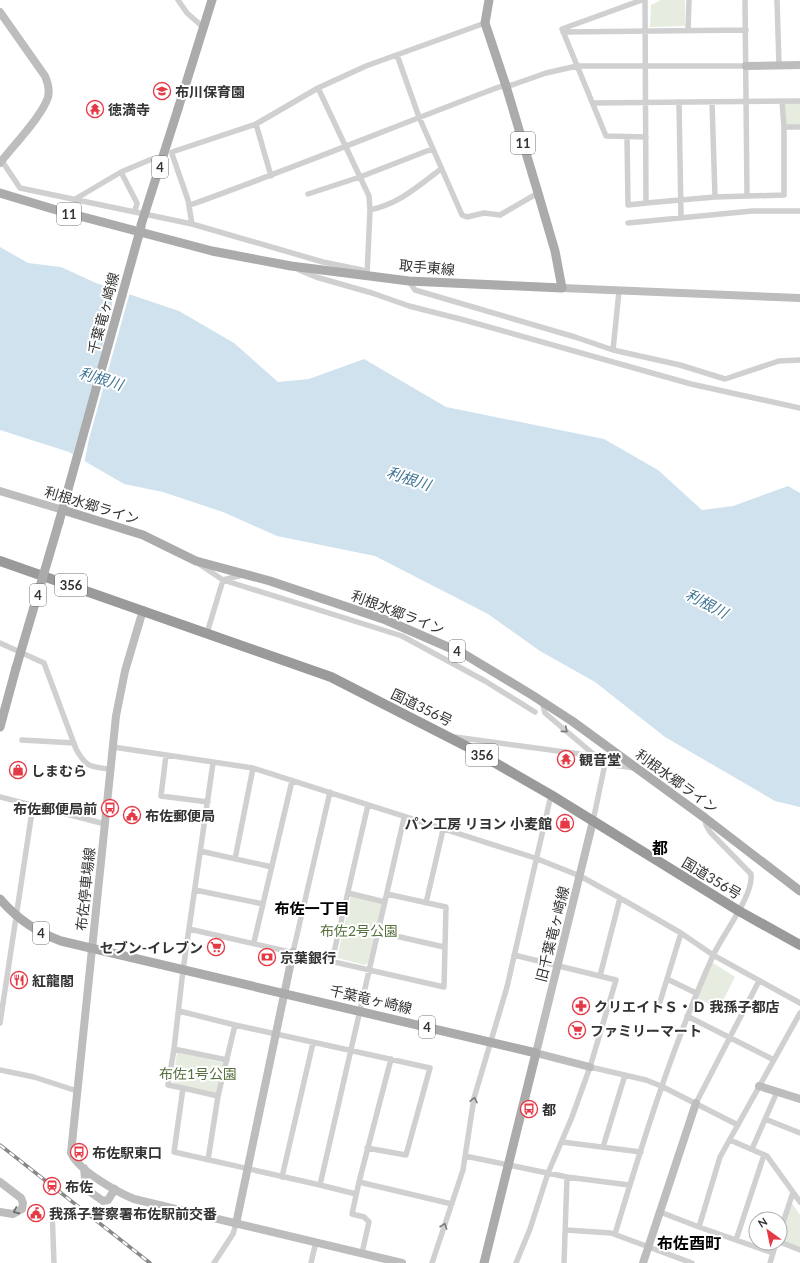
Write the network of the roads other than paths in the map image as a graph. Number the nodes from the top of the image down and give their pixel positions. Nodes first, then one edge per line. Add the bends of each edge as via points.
1 (178, 0) edge
2 (212, 0) edge
3 (489, 0) edge
4 (642, 0) edge
5 (646, 0) edge
6 (689, 0) edge
7 (745, 0) edge
8 (777, 0) edge
9 (1, 16) edge
10 (485, 23) junction
11 (203, 27) junction
12 (645, 30) junction
13 (688, 30) junction
14 (746, 30) junction
15 (563, 32) junction
16 (397, 55) junction
17 (779, 65) junction
18 (800, 65) edge
19 (577, 66) junction
20 (746, 66) junction
21 (645, 67) junction
22 (506, 86) junction
23 (318, 88) junction
24 (782, 101) junction
25 (800, 101) edge
26 (679, 102) junction
27 (712, 102) junction
28 (746, 102) junction
29 (593, 103) junction
30 (645, 103) junction
31 (419, 117) junction
32 (256, 124) junction
33 (784, 127) junction
34 (800, 127) edge
35 (627, 137) junction
36 (646, 137) junction
37 (345, 145) junction
38 (432, 149) junction
39 (152, 159) dead end
40 (1, 162) edge
41 (441, 169) junction
42 (121, 172) junction
43 (271, 176) junction
44 (360, 177) junction
45 (0, 193) edge
46 (538, 193) junction
47 (308, 194) dead end
48 (748, 195) junction
49 (715, 197) junction
50 (77, 198) junction
51 (681, 200) junction
52 (646, 203) junction
53 (190, 205) junction
54 (370, 210) junction
55 (134, 211) junction
56 (800, 211) edge
57 (681, 216) junction
58 (628, 222) dead end
59 (192, 224) junction
60 (140, 229) junction
61 (291, 266) junction
62 (367, 275) junction
63 (408, 281) junction
64 (562, 288) junction
65 (619, 291) junction
66 (800, 298) edge
67 (613, 350) junction
68 (800, 360) edge
69 (800, 408) edge
70 (0, 491) edge
71 (64, 506) junction
72 (0, 561) edge
73 (196, 562) junction
74 (244, 574) junction
75 (223, 580) junction
76 (142, 610) junction
77 (207, 633) junction
78 (0, 643) edge
79 (542, 701) junction
80 (535, 712) dead end
81 (0, 727) edge
82 (450, 737) junction
83 (22, 740) dead end
84 (74, 743) junction
85 (113, 747) junction
86 (166, 755) junction
87 (595, 756) junction
88 (213, 763) junction
89 (605, 764) junction
90 (253, 768) junction
91 (638, 769) junction
92 (110, 770) junction
93 (292, 781) junction
94 (330, 792) junction
95 (551, 795) junction
96 (0, 797) edge
97 (208, 802) junction
98 (33, 805) junction
99 (368, 805) junction
100 (404, 818) junction
101 (705, 818) junction
102 (593, 821) junction
103 (105, 824) junction
104 (443, 830) junction
105 (200, 851) junction
106 (535, 858) junction
107 (236, 859) junction
108 (272, 867) junction
109 (580, 876) junction
110 (196, 890) junction
111 (800, 890) edge
112 (348, 893) junction
113 (387, 894) junction
114 (0, 898) edge
115 (620, 898) junction
116 (385, 902) junction
117 (426, 902) junction
118 (262, 904) junction
119 (739, 910) junction
120 (17, 917) junction
121 (189, 929) junction
122 (378, 932) junction
123 (681, 933) junction
124 (254, 942) junction
125 (800, 945) edge
126 (444, 947) junction
127 (92, 949) junction
128 (293, 952) junction
129 (514, 955) junction
130 (713, 955) junction
131 (332, 961) junction
132 (558, 965) junction
133 (183, 970) junction
134 (369, 970) junction
135 (600, 976) junction
136 (667, 979) junction
137 (759, 981) junction
138 (284, 993) junction
139 (696, 993) junction
140 (660, 1002) dead end
141 (800, 1003) edge
142 (1, 1007) edge
143 (179, 1011) junction
144 (360, 1012) junction
145 (800, 1013) edge
146 (687, 1016) junction
147 (0, 1023) edge
148 (235, 1025) junction
149 (275, 1034) junction
150 (730, 1038) junction
151 (491, 1042) junction
152 (312, 1043) junction
153 (174, 1049) junction
154 (351, 1052) junction
155 (536, 1053) junction
156 (391, 1059) junction
157 (227, 1060) junction
158 (774, 1060) junction
159 (590, 1067) junction
160 (0, 1070) edge
161 (625, 1075) junction
162 (661, 1086) junction
163 (759, 1086) junction
164 (182, 1088) junction
165 (77, 1091) junction
166 (778, 1092) junction
167 (218, 1096) junction
168 (800, 1100) edge
169 (696, 1103) junction
170 (765, 1119) junction
171 (738, 1125) junction
172 (800, 1133) edge
173 (730, 1140) junction
174 (562, 1142) junction
175 (603, 1147) junction
176 (368, 1148) junction
177 (752, 1149) junction
178 (641, 1152) junction
179 (764, 1155) junction
180 (465, 1156) junction
181 (208, 1160) junction
182 (509, 1165) junction
183 (84, 1168) junction
184 (247, 1170) junction
185 (548, 1173) junction
186 (282, 1177) junction
187 (567, 1177) junction
188 (0, 1182) edge
189 (359, 1182) junction
190 (320, 1185) junction
191 (630, 1185) junction
192 (115, 1189) junction
193 (793, 1192) junction
194 (356, 1194) junction
195 (800, 1202) edge
196 (452, 1204) junction
197 (52, 1209) dead end
198 (787, 1211) edge
199 (0, 1212) edge
200 (660, 1212) junction
201 (236, 1224) junction
202 (699, 1227) junction
203 (566, 1230) junction
204 (614, 1234) junction
205 (736, 1240) junction
206 (316, 1242) junction
207 (788, 1245) edge
208 (648, 1248) junction
209 (800, 1250) edge
210 (774, 1251) edge
211 (362, 1253) junction
212 (773, 1254) junction
213 (54, 1263) edge
214 (214, 1263) edge
215 (311, 1263) edge
216 (402, 1263) edge
217 (432, 1263) edge
218 (484, 1263) edge
219 (516, 1263) edge
220 (564, 1263) edge
221 (644, 1263) edge
222 (692, 1263) edge
223 (770, 1263) edge

1 - 11 street via 187,13
2 - 11 main road, 千葉竜ヶ崎線 / 4
3 - 10 main road, 11
4 - 15 street via 562,29
5 - 12 street
6 - 13 street
7 - 14 street
8 - 17 street
9 - 40 street via 45,76 49,90 44,106
10 - 16 street
10 - 22 main road, 11
11 - 60 main road, 千葉竜ヶ崎線 / 4, bridge
12 - 13 street
12 - 15 street
12 - 21 street
13 - 14 street
14 - 20 street
15 - 19 street
16 - 23 street
16 - 31 street
17 - 18 street
17 - 20 street
19 - 21 street
19 - 22 street
19 - 29 street
20 - 21 street
20 - 28 street
21 - 30 street
22 - 31 street
22 - 46 main road, 11
23 - 32 street
23 - 37 street
24 - 25 street
24 - 28 street
24 - 33 street
26 - 27 street
26 - 30 street
26 - 51 street
27 - 28 street
27 - 49 street
28 - 48 street
29 - 30 street
29 - 35 street via 606,136
30 - 36 street
31 - 37 street
31 - 38 street
32 - 43 street
32 - 53 street via 172,152
33 - 34 street
33 - 48 street via 784,195
35 - 36 street
35 - 52 street via 628,205
36 - 52 street
37 - 43 street
37 - 44 street
38 - 41 street
38 - 44 street
39 - 42 street
40 - 50 street via 20,188
41 - 46 street via 462,215 467,217 484,213 500,215
41 - 54 street via 395,202
42 - 50 street
42 - 55 street via 137,203
43 - 53 street
44 - 47 street
44 - 54 street via 369,196
45 - 60 main road, 取手東線 / 11
46 - 64 main road, 11
48 - 49 street
49 - 51 street
50 - 55 street
51 - 52 street
51 - 57 street
53 - 59 street
54 - 62 street
55 - 59 street
56 - 57 street via 752,211
57 - 58 street
59 - 62 street via 323,262 362,270
60 - 61 main road, 取手東線 / 11 via 212,251
60 - 71 main road, 千葉竜ヶ崎線 / 4
61 - 62 main road, 取手東線 / 11
61 - 69 street via 316,277 409,306 691,384
62 - 63 main road, 取手東線 / 11
63 - 64 main road, 取手東線 / 11
63 - 67 street via 415,290
64 - 65 street
65 - 66 street
65 - 67 street
67 - 68 street via 680,365 725,379 779,362
70 - 71 street, 利根水郷ライン
71 - 73 main road, 利根水郷ライン / 4 via 143,535
71 - 81 main road, 千葉竜ヶ崎線 / 4, bridge
72 - 76 highway, 国道356号 / 356
73 - 74 main road, 利根水郷ライン / 4
73 - 75 street
74 - 75 street
74 - 79 main road, 利根水郷ライン / 4 via 298,590 416,632 464,654
75 - 77 street
75 - 80 street via 402,636 485,681
76 - 77 highway, 国道356号 / 356
76 - 85 street, 布佐停車場線 via 125,671
77 - 82 highway, 国道356号 / 356 via 331,677
78 - 84 street via 44,663
79 -> 87 street via 545,713
79 - 91 main road, 利根水郷ライン / 4
82 - 87 street
82 - 95 highway, 国道356号 / 356
83 - 84 street
84 - 92 street via 83,762 88,766
85 - 86 street
85 - 92 street, 布佐停車場線
86 - 88 street
86 - 97 street via 161,796
87 - 89 street
88 - 90 street
88 - 97 street
89 - 91 street
89 - 102 street
90 - 93 street
90 - 107 street
91 - 101 main road, 利根水郷ライン / 4
92 - 103 street, 布佐停車場線
93 - 94 street
93 - 108 street
94 - 99 street
94 - 128 street
95 - 102 highway, 国道356号 / 356
95 - 106 street
96 - 98 street
97 - 105 street
98 - 103 street
98 - 120 street
99 - 100 street
99 - 112 street
100 - 104 street
100 - 113 street
101 - 111 main road, 利根水郷ライン / 4
101 - 119 street via 710,832 751,874 752,882
102 - 109 street, 旧千葉竜ヶ崎線
102 - 119 highway, 国道356号 / 356
103 - 127 street, 布佐停車場線
104 - 106 street
104 - 117 street
105 - 107 street
105 - 110 street
106 - 109 street
106 - 129 street
107 - 108 street
108 - 118 street
109 - 115 street
109 - 132 street, 旧千葉竜ヶ崎線
110 - 118 street
110 - 121 street
112 - 116 street
112 - 131 street
113 - 116 street
113 - 117 street
114 - 120 main road, 千葉竜ヶ崎線 / 4
115 - 123 street
115 - 135 street
116 - 122 street
117 - 126 street via 446,908
118 - 124 street
119 - 125 highway, 国道356号 / 356
119 - 130 street
120 - 127 main road, 千葉竜ヶ崎線 / 4 via 50,937
120 - 142 street
121 - 124 street
121 - 133 street
122 - 126 street
122 - 134 street
123 - 130 street
123 - 136 street
124 - 128 street
126 - 134 street via 444,987
127 - 133 main road, 千葉竜ヶ崎線 / 4
127 - 165 street, 布佐停車場線
128 - 131 street
128 - 138 street
129 - 132 street
129 - 151 street
130 - 137 street
130 - 139 street
131 - 134 street
132 - 135 street
132 - 155 street, 旧千葉竜ヶ崎線
133 - 138 main road, 千葉竜ヶ崎線 / 4
133 - 143 street
134 - 144 street
135 - 159 street via 616,980
136 - 139 street
136 - 140 street
137 - 141 street
137 - 150 street
138 - 144 main road, 千葉竜ヶ崎線 / 4
138 - 149 street
139 - 146 street
142 - 147 street
143 - 148 street
143 - 153 street
144 - 151 main road, 千葉竜ヶ崎線 / 4
144 - 154 street
145 - 158 street
146 - 150 street
146 - 162 street
148 - 149 street
148 - 157 street
149 - 152 street
149 - 184 street
150 - 158 street
150 - 169 street
151 - 155 main road, 千葉竜ヶ崎線 / 4
180 -> 151 street via 474,1098
152 - 154 street
152 - 186 street
153 - 157 street
153 - 164 street via 168,1086
154 - 156 street
154 - 190 street
155 - 159 street
155 - 182 main road
156 - 176 street
156 - 176 street via 430,1068 406,1155
157 - 167 street
158 - 163 street
159 - 161 street
159 - 174 street
160 - 165 street via 34,1077
161 - 162 street
161 - 175 street
162 - 169 street
162 - 178 street
163 - 166 street
163 - 171 street
164 - 167 street
164 - 181 street via 174,1152
165 - 183 street, 布佐停車場線 via 71,1153
166 - 168 street
166 - 170 street
167 - 181 street
169 - 171 street
169 - 200 street
170 - 172 street
170 - 177 street
171 - 173 street
173 - 177 street
173 - 202 street via 720,1157
174 - 175 street
174 - 185 street
175 - 178 street
176 - 189 street
177 - 179 street
178 - 191 street
179 - 193 street
179 - 205 street
180 - 182 street
180 - 196 street
181 - 184 street
182 - 185 street
182 - 218 main road
183 - 192 street, 布佐停車場線
183 - 192 street via 86,1189 103,1201 108,1200
184 - 186 street
184 - 201 street
185 - 187 street
185 - 219 street
186 - 190 street
187 - 191 street
187 - 203 street
188 -> 199 street via 21,1198 23,1203 22,1209 13,1214
189 - 194 street
189 - 196 street
190 - 194 street
191 - 204 street
192 - 201 street, 布佐停車場線 via 134,1199 154,1205
193 - 195 street
193 - 198 street
194 - 211 street via 352,1214 364,1217 369,1222
217 -> 196 street
197 - 213 street
200 - 202 street
200 - 208 street
201 - 206 street, 布佐停車場線
201 - 214 street via 233,1234
202 - 205 street
203 - 204 street
203 - 220 street
204 - 208 street
205 - 212 street
206 - 211 street, 布佐停車場線
206 - 215 street
207 - 209 street
208 - 221 street
208 - 222 street
210 - 212 street
211 - 216 street, 布佐停車場線
212 - 223 street

